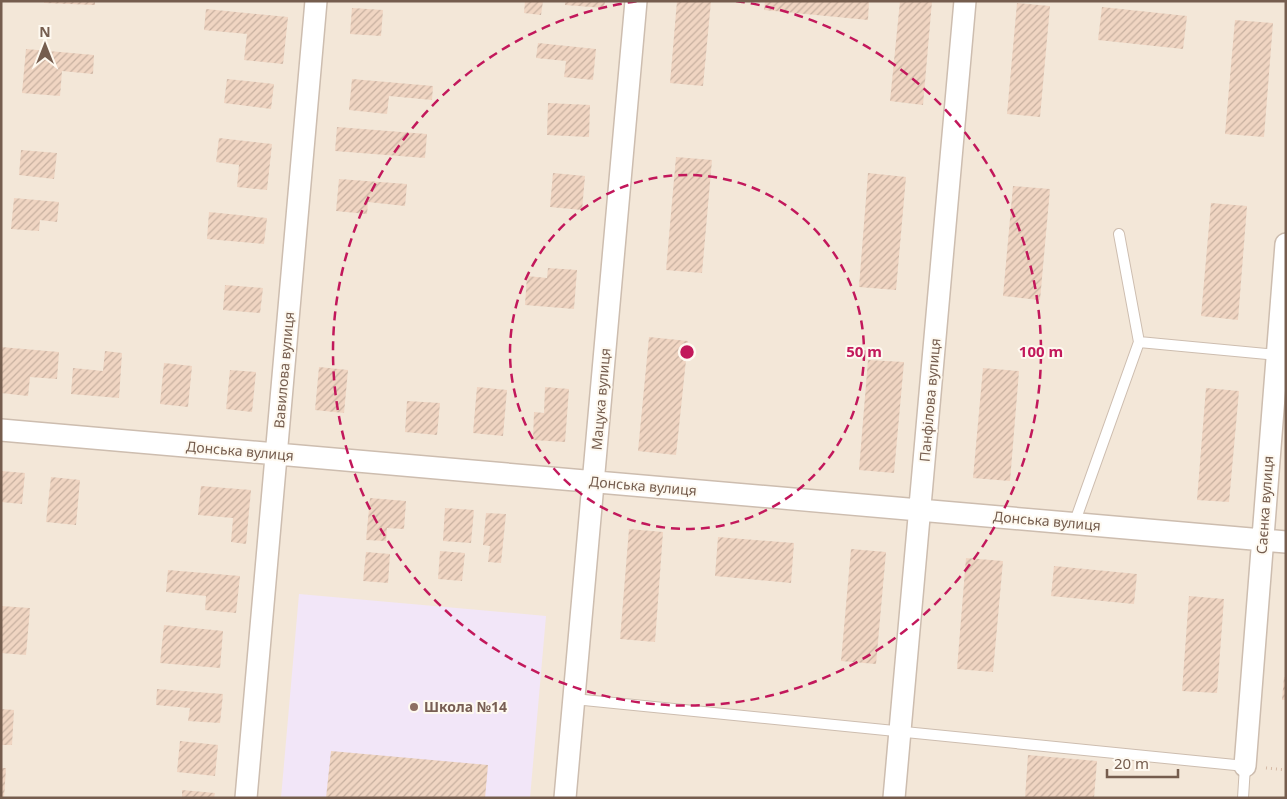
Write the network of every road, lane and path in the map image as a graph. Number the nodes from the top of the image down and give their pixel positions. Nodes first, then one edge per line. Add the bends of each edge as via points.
1 (316, 1) edge
2 (636, 1) edge
3 (965, 1) edge
4 (1119, 234) dead end
5 (1286, 244) edge
6 (1139, 342) junction
7 (1277, 355) junction
8 (1, 430) edge
9 (276, 454) junction
10 (594, 481) junction
11 (920, 510) junction
12 (1074, 524) junction
13 (1263, 540) junction
14 (1286, 542) edge
15 (574, 699) junction
16 (900, 731) junction
17 (1245, 766) junction
18 (246, 798) edge
19 (566, 798) edge
20 (894, 798) edge
21 (1243, 798) edge

1 - 9 street, Вавилова вулиця
2 - 10 street, Мацука вулиця
3 - 11 street, Панфілова вулиця
4 - 6 lane
5 - 7 street, Саєнка вулиця
6 - 7 lane
6 - 12 lane
7 - 13 street, Саєнка вулиця
8 - 9 street, Донська вулиця
9 - 10 street, Донська вулиця
9 - 18 street, Вавилова вулиця
10 - 11 street, Донська вулиця
10 - 15 street, Мацука вулиця
11 - 12 street, Донська вулиця
11 - 16 street, Панфілова вулиця
12 - 13 street, Донська вулиця
13 - 14 street, Донська вулиця
13 - 17 street, Саєнка вулиця
15 - 16 lane
15 - 19 street, Мацука вулиця
16 - 17 lane
16 - 20 street, Панфілова вулиця
17 - 21 lane

